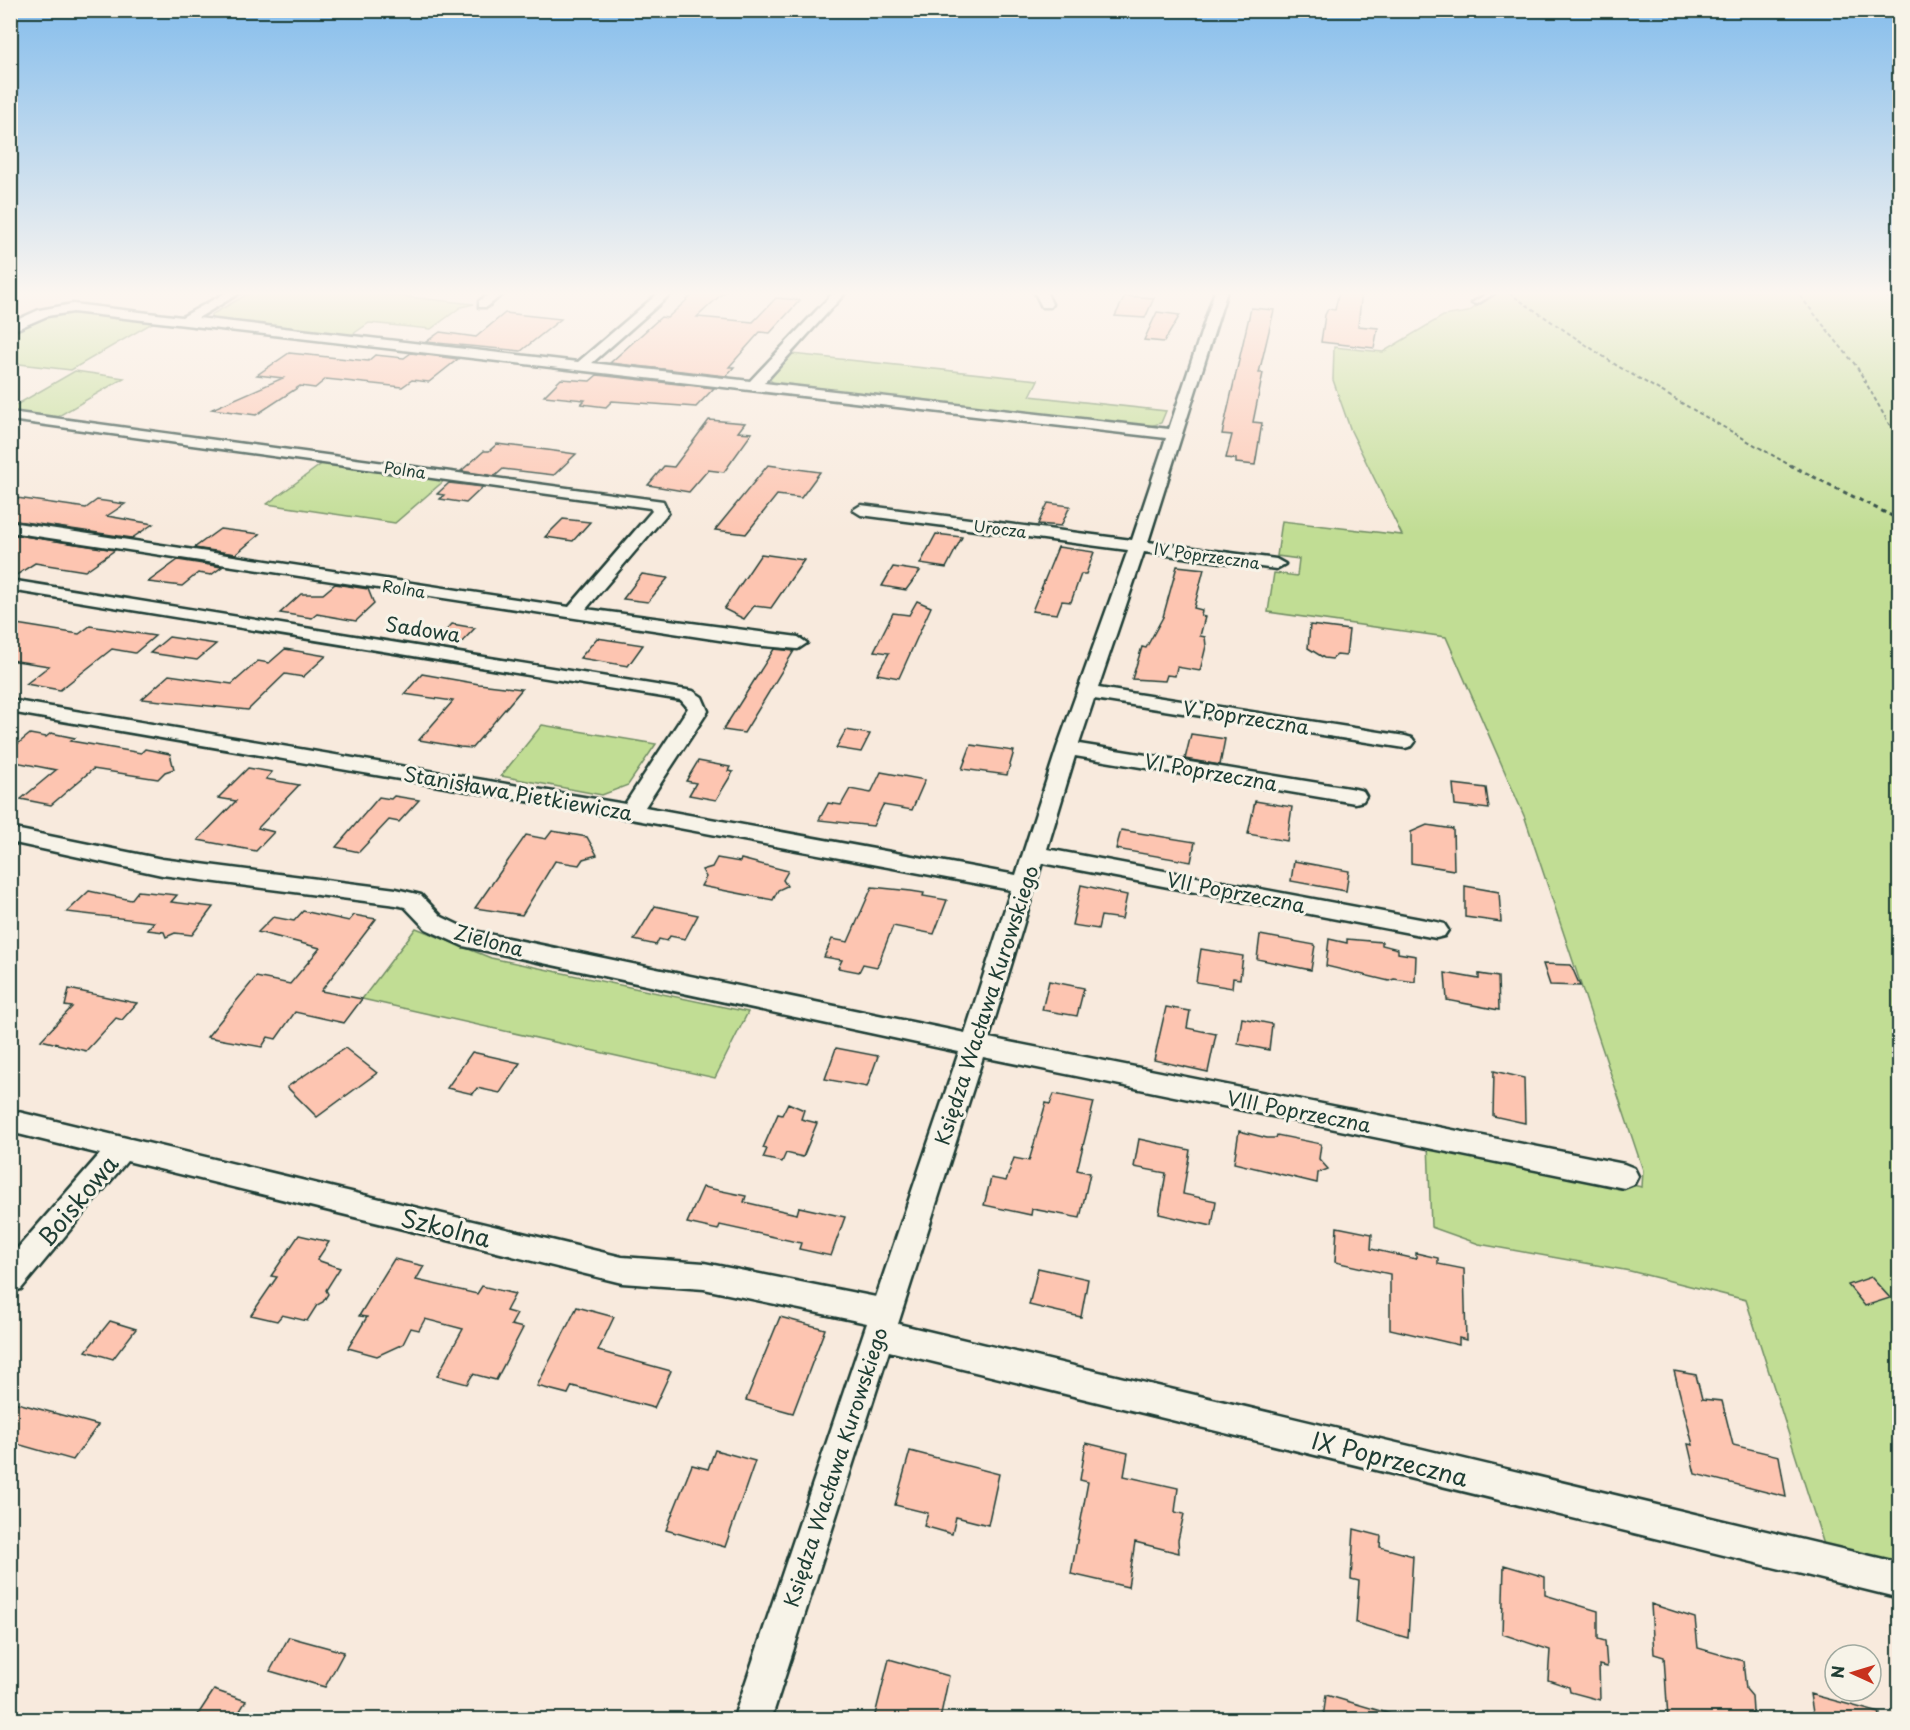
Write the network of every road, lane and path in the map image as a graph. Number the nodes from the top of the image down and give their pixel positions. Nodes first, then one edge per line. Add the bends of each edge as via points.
1 (623, 372) edge
2 (766, 372) edge
3 (1195, 372) edge
4 (1626, 372) edge
5 (1860, 372) edge
6 (753, 386) junction
7 (10, 416) edge
8 (1889, 424) junction
9 (1899, 429) edge
10 (1174, 435) junction
11 (1899, 436) edge
12 (861, 510) dead end
13 (1899, 520) edge
14 (10, 527) edge
15 (1138, 546) junction
16 (1276, 564) dead end
17 (10, 585) edge
18 (573, 614) junction
19 (798, 643) dead end
20 (1086, 693) junction
21 (10, 706) edge
22 (1405, 742) dead end
23 (1067, 748) junction
24 (1355, 796) dead end
25 (631, 812) junction
26 (10, 835) edge
27 (1035, 854) junction
28 (1025, 885) junction
29 (1436, 930) dead end
30 (974, 1045) junction
31 (10, 1121) edge
32 (121, 1149) junction
33 (1624, 1176) dead end
34 (10, 1279) edge
35 (883, 1324) junction
36 (1899, 1581) edge
37 (752, 1719) edge

1 - 6 street
2 - 6 street
3 - 10 street, Księdza Wacława Kurowskiego
4 - 13 path via 1825,485
5 - 8 path
6 - 10 street
7 - 18 street, Polna via 657,504 660,513
8 - 9 path
8 - 11 path
10 - 15 street, Księdza Wacława Kurowskiego
12 - 15 street, Urocza
14 - 18 street, Rolna
15 - 16 street, IV Poprzeczna
15 - 20 street, Księdza Wacława Kurowskiego
17 - 25 street, Sadowa via 686,694 694,699 698,711
18 - 19 street, Rolna
20 - 22 street, V Poprzeczna
20 - 23 street, Księdza Wacława Kurowskiego
21 - 25 street, Stanisława Pietkiewicza
23 - 24 street, VI Poprzeczna
23 - 27 street, Księdza Wacława Kurowskiego
25 - 28 street, Stanisława Pietkiewicza
26 - 30 street, Zielona via 162,867 396,897 413,901 434,923 463,937
27 - 28 street, Księdza Wacława Kurowskiego
27 - 29 street, VII Poprzeczna
28 - 30 street, Księdza Wacława Kurowskiego
30 - 33 street, VIII Poprzeczna
30 - 35 street, Księdza Wacława Kurowskiego
31 - 32 street, Szkolna
32 - 34 street, Boiskowa
32 - 35 street, Szkolna via 622,1270 704,1276
35 - 36 street, IX Poprzeczna
35 - 37 street, Księdza Wacława Kurowskiego

